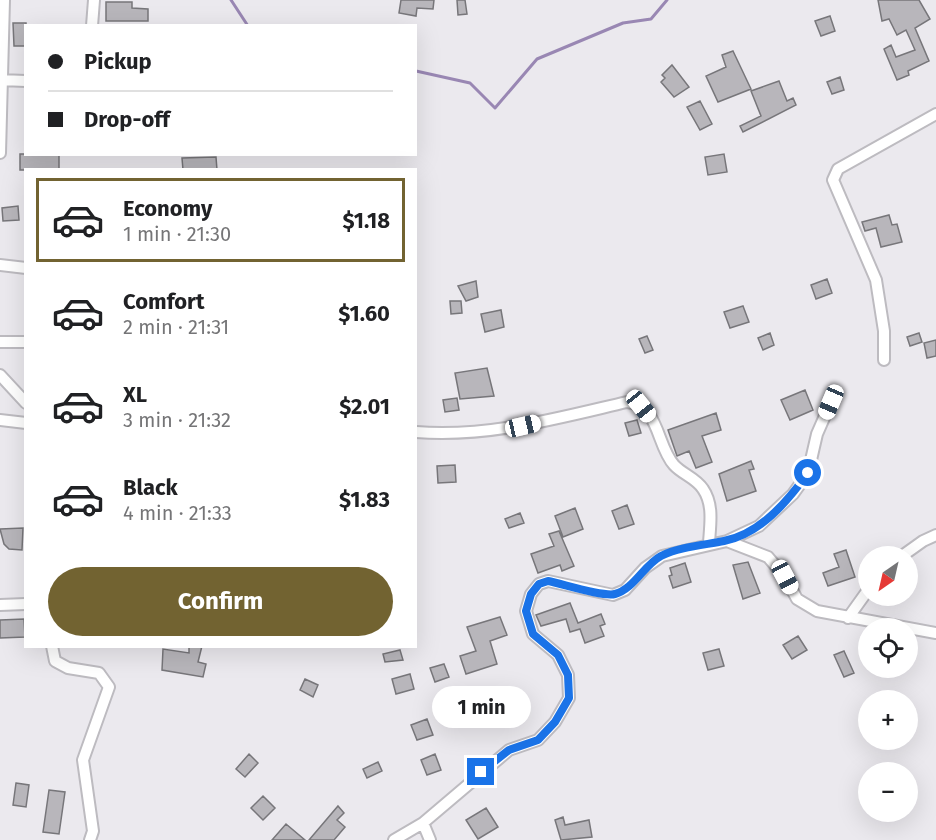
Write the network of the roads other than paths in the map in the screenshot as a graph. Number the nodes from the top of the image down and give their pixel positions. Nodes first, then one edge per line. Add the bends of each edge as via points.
1 (4, 0) edge
2 (94, 0) edge
3 (92, 24) edge
4 (2, 80) edge
5 (24, 81) edge
6 (936, 114) edge
7 (0, 153) edge
8 (0, 265) edge
9 (24, 268) edge
10 (0, 342) edge
11 (24, 342) edge
12 (884, 360) dead end
13 (0, 375) edge
14 (24, 401) edge
15 (831, 402) dead end
16 (0, 420) edge
17 (24, 423) edge
18 (417, 432) edge
19 (936, 535) edge
20 (727, 541) junction
21 (709, 543) junction
22 (916, 546) edge
23 (24, 604) edge
24 (858, 604) edge
25 (0, 605) edge
26 (848, 618) junction
27 (935, 634) edge
28 (52, 648) edge
29 (423, 823) junction
30 (90, 840) edge
31 (394, 840) edge
32 (430, 840) edge

1 - 4 street
2 - 3 street
4 - 5 street
4 - 7 street
6 - 12 street via 838,169 833,180 876,280
8 - 9 street
10 - 11 street
13 - 14 street
15 - 20 street via 817,435 808,473 793,494 759,526
16 - 17 street
18 - 21 street via 441,434 523,426 627,402 641,406 657,426 665,454 703,489 711,508
19 - 22 street
20 - 21 street
20 - 26 street via 768,557 797,599 817,611
21 - 29 street via 662,556 625,590 613,595 548,581 539,584 526,611 533,634 558,655 568,675 569,698 538,740 509,750
23 - 25 street
24 - 26 street
26 - 27 street
28 - 30 street via 55,661 68,668 99,673 109,687 83,760 93,831
29 - 31 street
29 - 32 street

